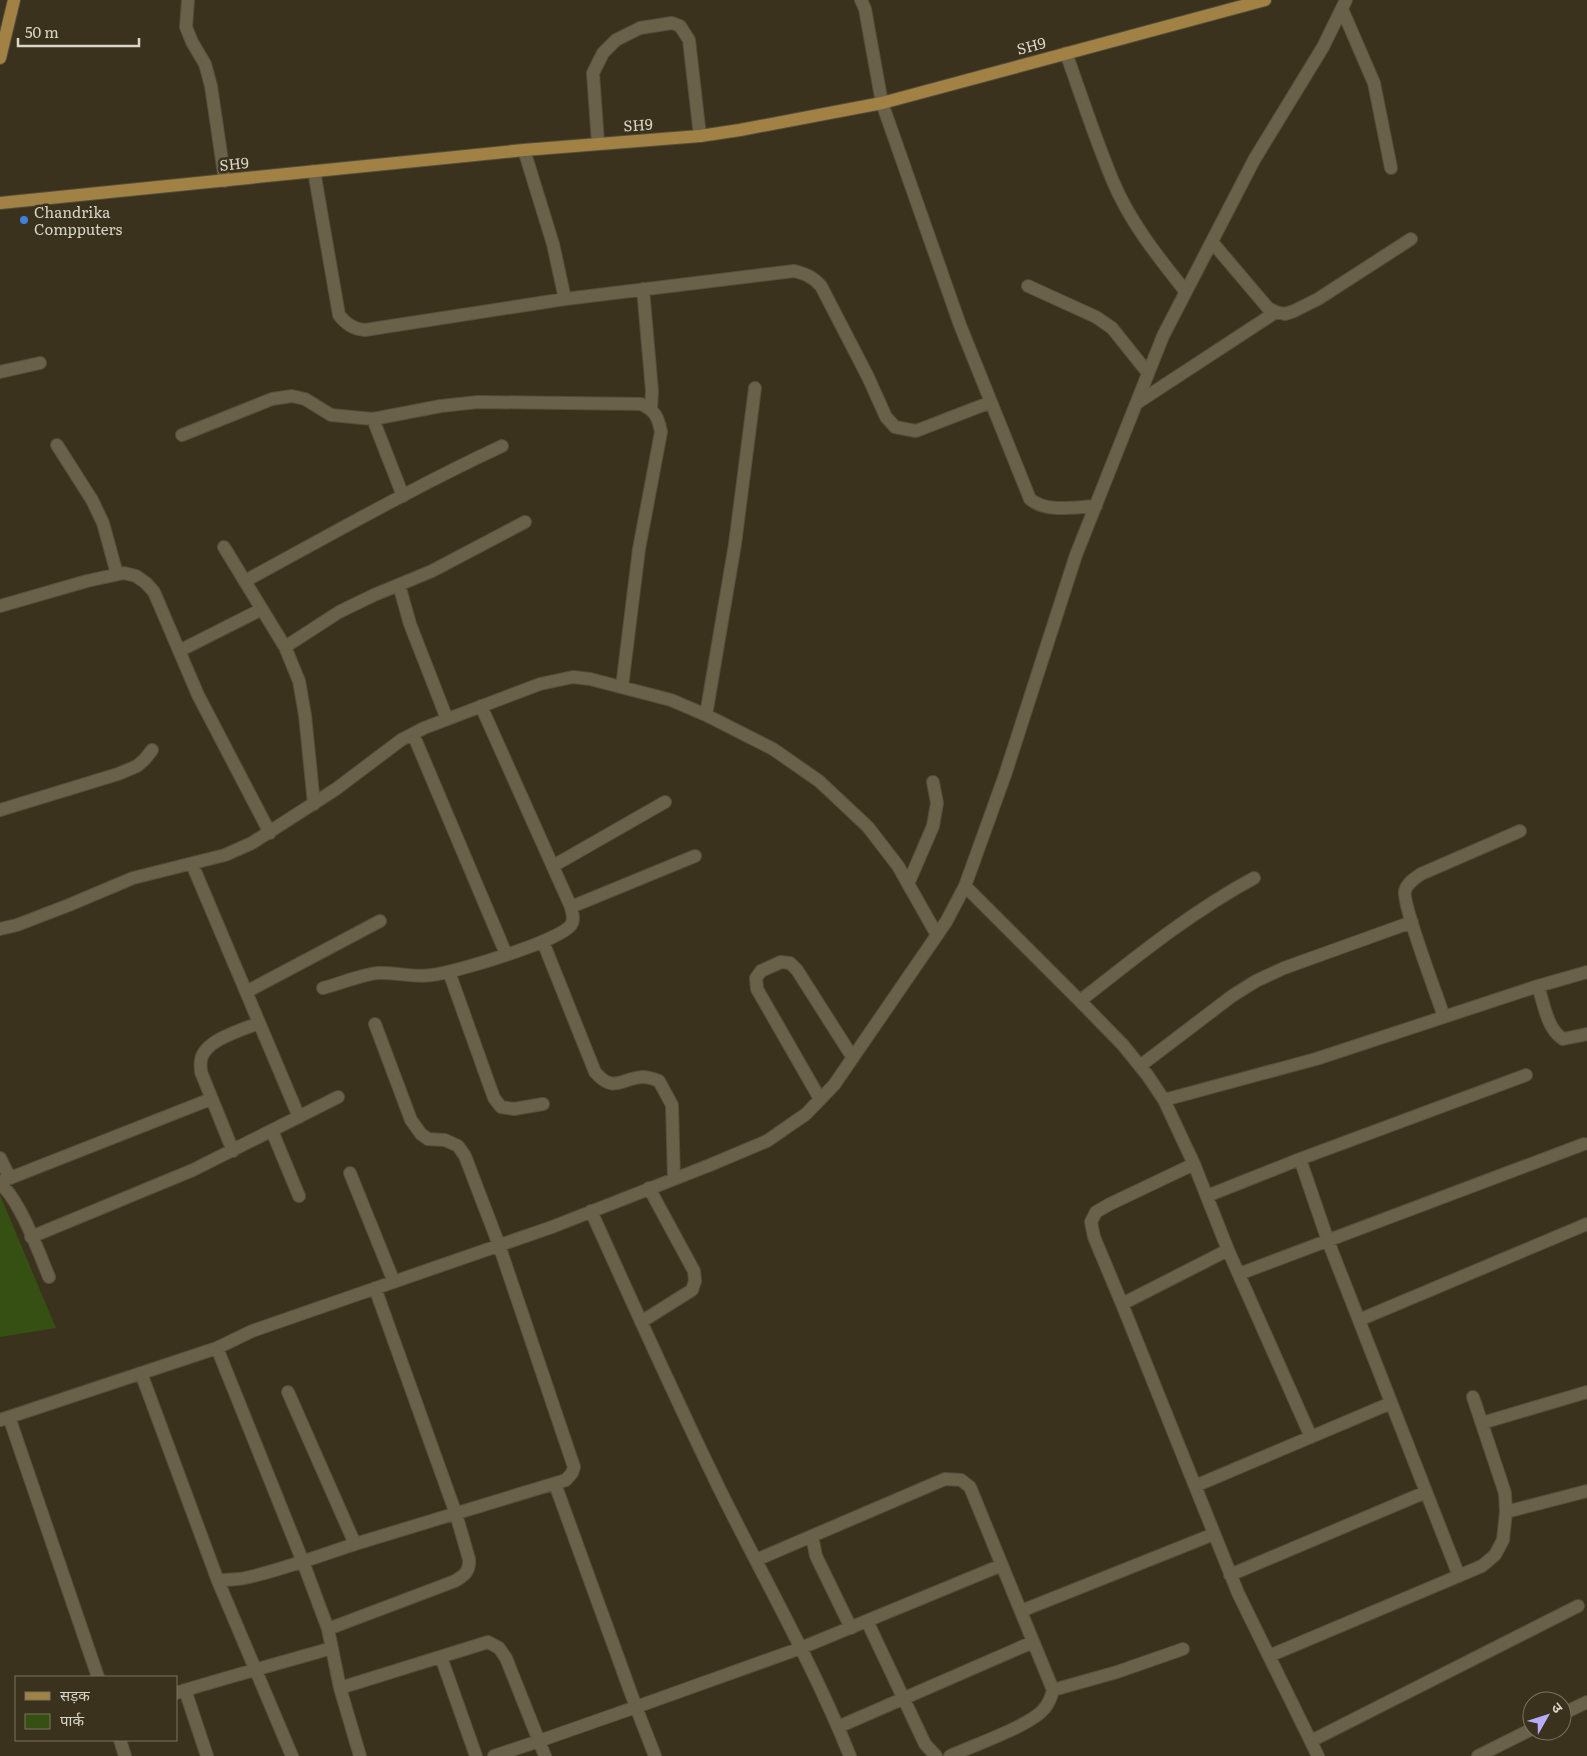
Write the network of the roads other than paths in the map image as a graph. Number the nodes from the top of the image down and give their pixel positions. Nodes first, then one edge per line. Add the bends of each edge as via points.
1 (14, 0) edge
2 (188, 0) edge
3 (861, 0) edge
4 (1265, 0) edge
5 (1344, 4) edge
6 (1066, 53) junction
7 (0, 56) edge
8 (882, 103) junction
9 (700, 136) junction
10 (598, 143) junction
11 (524, 150) junction
12 (1390, 168) dead end
13 (314, 170) junction
14 (225, 181) junction
15 (0, 203) edge
16 (1411, 239) dead end
17 (1212, 242) junction
18 (1028, 286) dead end
19 (643, 289) junction
20 (1186, 292) junction
21 (565, 299) junction
22 (1276, 312) junction
23 (40, 363) dead end
24 (0, 372) edge
25 (1148, 372) junction
26 (755, 388) dead end
27 (991, 402) junction
28 (1136, 403) junction
29 (651, 409) junction
30 (373, 419) junction
31 (182, 435) dead end
32 (57, 445) dead end
33 (502, 446) dead end
34 (403, 496) junction
35 (1096, 506) junction
36 (525, 522) dead end
37 (224, 547) dead end
38 (117, 574) junction
39 (244, 581) junction
40 (399, 585) junction
41 (0, 606) edge
42 (262, 609) junction
43 (285, 647) junction
44 (179, 651) junction
45 (622, 687) junction
46 (481, 706) junction
47 (706, 715) junction
48 (447, 719) junction
49 (413, 734) junction
50 (152, 750) dead end
51 (934, 782) dead end
52 (665, 802) dead end
53 (314, 804) junction
54 (0, 810) edge
55 (1520, 831) dead end
56 (270, 833) junction
57 (695, 856) dead end
58 (192, 864) junction
59 (553, 866) junction
60 (1254, 878) dead end
61 (908, 884) junction
62 (965, 886) junction
63 (570, 907) junction
64 (380, 921) dead end
65 (1412, 922) junction
66 (0, 929) edge
67 (937, 935) junction
68 (543, 942) junction
69 (506, 954) junction
70 (448, 972) junction
71 (1587, 972) edge
72 (1538, 986) junction
73 (323, 988) dead end
74 (246, 992) junction
75 (1080, 1001) junction
76 (1444, 1017) junction
77 (259, 1023) junction
78 (375, 1024) dead end
79 (1587, 1034) edge
80 (853, 1058) junction
81 (1140, 1066) junction
82 (1526, 1074) dead end
83 (338, 1097) dead end
84 (212, 1099) junction
85 (820, 1099) junction
86 (1164, 1100) junction
87 (543, 1104) dead end
88 (300, 1117) junction
89 (272, 1131) junction
90 (1584, 1144) dead end
91 (233, 1151) junction
92 (0, 1158) edge
93 (1300, 1159) junction
94 (1194, 1164) junction
95 (350, 1173) dead end
96 (674, 1179) junction
97 (3, 1182) edge
98 (649, 1188) junction
99 (299, 1196) dead end
100 (1207, 1196) junction
101 (591, 1211) junction
102 (1587, 1224) edge
103 (31, 1237) junction
104 (1328, 1241) junction
105 (499, 1245) junction
106 (1228, 1250) junction
107 (1238, 1274) junction
108 (49, 1277) dead end
109 (394, 1282) junction
110 (375, 1288) junction
111 (1122, 1304) junction
112 (1359, 1320) junction
113 (641, 1322) junction
114 (217, 1348) junction
115 (141, 1373) junction
116 (288, 1392) dead end
117 (1587, 1392) edge
118 (1473, 1397) dead end
119 (1392, 1403) junction
120 (5, 1418) edge
121 (1482, 1423) junction
122 (1311, 1437) junction
123 (555, 1484) junction
124 (1195, 1486) junction
125 (1587, 1491) edge
126 (1426, 1492) junction
127 (1506, 1512) junction
128 (456, 1514) junction
129 (1214, 1534) junction
130 (812, 1536) junction
131 (355, 1544) junction
132 (756, 1560) junction
133 (303, 1562) junction
134 (1002, 1565) junction
135 (1230, 1574) junction
136 (1459, 1576) junction
137 (218, 1582) junction
138 (1578, 1606) dead end
139 (1021, 1611) junction
140 (867, 1621) junction
141 (851, 1628) junction
142 (328, 1629) junction
143 (1033, 1642) junction
144 (332, 1648) junction
145 (801, 1648) junction
146 (1182, 1649) dead end
147 (1269, 1656) junction
148 (441, 1657) junction
149 (256, 1670) junction
150 (98, 1676) edge
151 (340, 1688) junction
152 (1053, 1690) junction
153 (180, 1692) edge
154 (904, 1698) junction
155 (1587, 1702) edge
156 (636, 1707) junction
157 (1572, 1709) edge
158 (838, 1728) junction
159 (1522, 1734) edge
160 (120, 1741) edge
161 (1311, 1741) junction
162 (539, 1742) junction
163 (125, 1756) edge
164 (207, 1756) edge
165 (292, 1756) edge
166 (360, 1756) edge
167 (476, 1756) edge
168 (494, 1756) edge
169 (545, 1756) edge
170 (655, 1756) edge
171 (850, 1756) edge
172 (936, 1756) edge
173 (950, 1756) edge
174 (1318, 1756) edge
175 (1478, 1756) edge

1 - 7 main road
2 - 14 street via 186,27 205,64 211,86
3 - 8 street
4 - 6 main road, SH9
5 - 12 street via 1374,83
5 - 17 street via 1323,47 1254,160
6 - 8 main road, SH9
6 - 20 street via 1112,180 1135,223
8 - 9 main road, SH9
8 - 27 street via 960,325
9 - 10 main road, SH9
9 - 10 street via 689,40 680,26 672,23 640,28 616,40 603,53 593,73
10 - 11 main road, SH9
11 - 13 main road, SH9
11 - 21 street via 553,244
13 - 14 main road, SH9
13 - 21 street via 339,315 355,329
14 - 15 main road, SH9
16 - 22 street via 1318,299 1285,314
17 - 20 street
17 - 22 street via 1268,308
18 - 25 street via 1096,317 1112,328
19 - 21 street
19 - 27 street via 794,271 806,274 821,286 886,417 895,427 916,431
19 - 29 street
20 - 25 street
22 - 28 street
23 - 24 street
25 - 28 street
26 - 47 street via 735,544
27 - 35 street via 1030,499 1044,508
28 - 35 street
29 - 30 street via 641,404 478,402
29 - 45 street via 659,418 661,432 639,549
30 - 31 street via 331,415 305,399 292,396 272,399
30 - 34 street
32 - 38 street via 103,523
33 - 34 street
34 - 39 street
35 - 62 street via 1076,555 1005,776
36 - 40 street
37 - 39 street
38 - 41 street
38 - 44 street via 136,576 154,592
39 - 42 street
40 - 43 street via 339,612
40 - 48 street via 410,624
42 - 43 street
42 - 44 street
43 - 53 street via 299,681 304,706
44 - 56 street via 198,695
45 - 46 street via 573,677 540,684
45 - 47 street via 671,700
46 - 48 street
46 - 59 street
47 - 61 street via 773,749 819,782 868,827
48 - 49 street
49 - 53 street
49 - 69 street
50 - 54 street via 137,766 118,774
51 - 61 street via 937,803 933,826
52 - 59 street
53 - 56 street
55 - 65 street via 1421,874 1412,881 1406,891
56 - 58 street via 225,855
57 - 63 street
58 - 66 street via 133,878
58 - 74 street
59 - 63 street
60 - 75 street via 1201,909
61 - 67 street
62 - 67 street
62 - 75 street
63 - 68 street via 573,918 570,925 561,934
64 - 74 street
65 - 76 street
65 - 81 street via 1256,981
67 - 80 street
68 - 69 street
68 - 96 street via 595,1072 603,1081 610,1083 643,1077 659,1080 665,1089 672,1105
69 - 70 street
70 - 73 street via 432,976 377,973
70 - 87 street via 494,1098 501,1106 514,1109
71 - 72 street
72 - 76 street
72 - 79 street via 1556,1034 1563,1039
74 - 77 street
75 - 81 street
76 - 86 street via 1316,1059
77 - 84 street via 216,1040 200,1059 201,1072
77 - 88 street
78 - 105 street via 410,1120 428,1139 445,1140 462,1151
80 - 85 street
80 - 85 street via 790,963 781,962 761,971 756,978 757,989
81 - 86 street
82 - 93 street
83 - 88 street
84 - 91 street
84 - 97 street
85 - 96 street via 806,1114 767,1141
86 - 94 street
88 - 89 street
89 - 91 street
89 - 99 street
90 - 104 street
91 - 103 street
92 - 97 street
93 - 100 street
93 - 104 street
94 - 100 street
94 - 111 street via 1096,1212 1091,1222 1094,1237
95 - 109 street
96 - 98 street
97 - 103 street
98 - 101 street
98 - 113 street via 694,1271 695,1281 692,1290
100 - 106 street
101 - 105 street
101 - 113 street
102 - 112 street
103 - 108 street
104 - 107 street
104 - 112 street
105 - 109 street
105 - 123 street via 574,1466 566,1480
106 - 107 street
106 - 111 street
107 - 122 street
109 - 110 street
110 - 114 street via 252,1332
110 - 128 street
111 - 124 street
112 - 119 street
113 - 132 street
114 - 115 street
114 - 133 street
115 - 120 street
115 - 137 street
116 - 131 street
117 - 121 street
118 - 121 street
119 - 122 street
119 - 126 street
120 - 150 street
121 - 127 street via 1505,1493
122 - 124 street
123 - 128 street
123 - 156 street
124 - 129 street
125 - 127 street
126 - 135 street
126 - 136 street
127 - 136 street via 1503,1540 1495,1555 1482,1566
128 - 131 street
128 - 142 street via 469,1559 470,1567 465,1575
129 - 135 street
129 - 139 street
130 - 132 street
130 - 134 street via 945,1479 961,1480 970,1487
130 - 141 street via 816,1556
131 - 133 street
132 - 145 street
133 - 137 street via 243,1579 229,1578
133 - 142 street
134 - 139 street
134 - 140 street
135 - 147 street
136 - 147 street
137 - 149 street
138 - 161 street
139 - 143 street
140 - 141 street
140 - 154 street
141 - 145 street
142 - 144 street
143 - 152 street
143 - 154 street
144 - 149 street
144 - 151 street
145 - 156 street
145 - 158 street
146 - 152 street
147 - 161 street
148 - 151 street
148 - 162 street via 488,1642 499,1648 506,1658
148 - 167 street
149 - 153 street
149 - 165 street
151 - 166 street
152 - 173 street via 1042,1712 1025,1723
153 - 164 street
154 - 158 street
154 - 172 street via 926,1744
155 - 157 street
156 - 162 street
156 - 170 street
158 - 171 street
159 - 175 street
160 - 163 street
161 - 174 street
162 - 168 street
162 - 169 street

